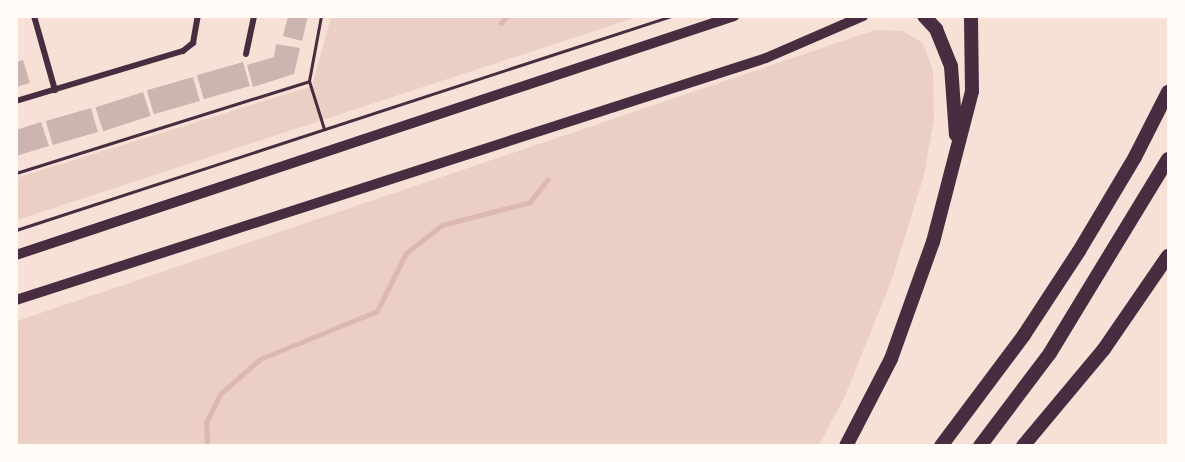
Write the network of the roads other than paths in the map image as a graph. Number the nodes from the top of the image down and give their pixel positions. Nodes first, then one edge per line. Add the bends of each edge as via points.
1 (34, 16) edge
2 (198, 16) edge
3 (254, 16) edge
4 (734, 16) edge
5 (863, 16) edge
6 (924, 16) edge
7 (970, 16) edge
8 (246, 54) dead end
9 (55, 90) junction
10 (1168, 92) edge
11 (16, 101) edge
12 (957, 146) junction
13 (1168, 159) edge
14 (16, 255) edge
15 (1168, 256) edge
16 (16, 300) edge
17 (846, 446) edge
18 (941, 446) edge
19 (980, 446) edge
20 (1023, 446) edge

1 - 9 street
2 - 9 street via 189,48
3 - 8 street
4 - 14 street
5 - 16 street via 766,58
6 - 12 highway via 936,29 951,66
7 - 12 highway via 972,91
9 - 11 street
10 - 18 highway via 1136,157 1079,251 1024,335
12 - 17 highway via 913,306 866,414
13 - 19 highway via 1050,353
15 - 20 highway via 1104,349

